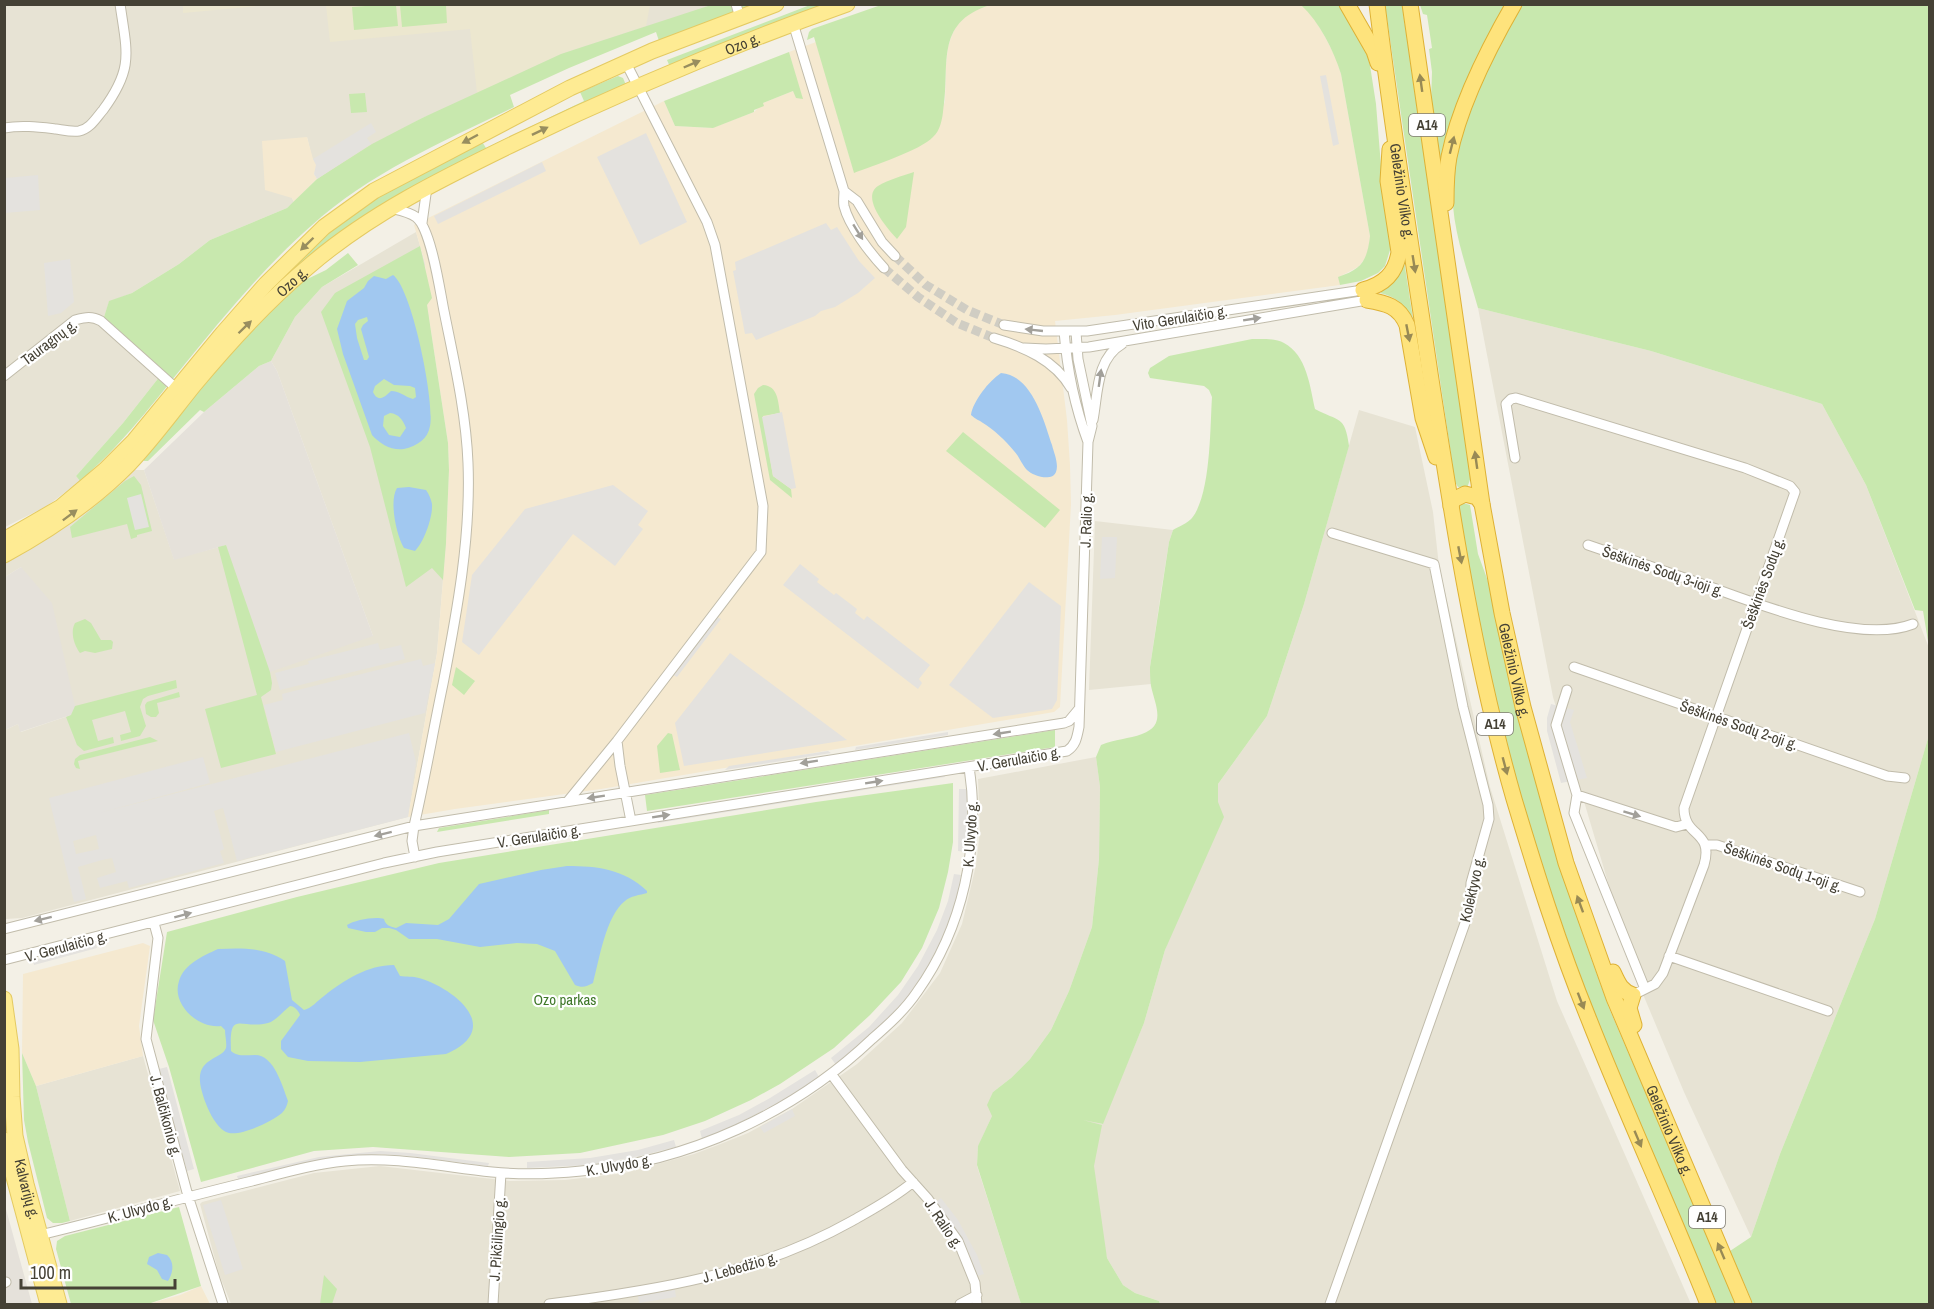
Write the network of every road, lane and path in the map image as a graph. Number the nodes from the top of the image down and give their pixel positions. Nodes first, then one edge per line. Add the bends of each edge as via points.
1 (120, 4) edge
2 (776, 4) edge
3 (847, 4) edge
4 (1347, 4) edge
5 (1377, 4) edge
6 (1410, 4) edge
7 (1514, 4) edge
8 (738, 11) edge
9 (793, 23) junction
10 (626, 63) junction
11 (638, 87) junction
12 (1389, 102) junction
13 (1392, 119) junction
14 (4, 128) edge
15 (427, 187) junction
16 (844, 191) junction
17 (390, 208) junction
18 (422, 223) junction
19 (1444, 245) junction
20 (895, 256) tunnel mouth
21 (884, 268) tunnel mouth
22 (1365, 295) junction
23 (1004, 325) tunnel mouth
24 (1064, 331) junction
25 (1076, 332) junction
26 (994, 338) tunnel mouth
27 (1126, 342) junction
28 (1024, 348) junction
29 (1077, 348) junction
30 (1065, 349) junction
31 (4, 376) edge
32 (177, 389) junction
33 (1076, 398) junction
34 (1092, 426) junction
35 (1089, 442) junction
36 (1515, 458) dead end
37 (1450, 502) junction
38 (1482, 504) junction
39 (1332, 533) dead end
40 (4, 540) edge
41 (1588, 545) dead end
42 (4, 555) edge
43 (1756, 603) junction
44 (1913, 624) dead end
45 (1574, 667) dead end
46 (1567, 690) dead end
47 (1079, 710) junction
48 (1715, 716) junction
49 (1064, 723) junction
50 (617, 741) junction
51 (1076, 741) junction
52 (969, 767) junction
53 (1905, 778) dead end
54 (626, 792) junction
55 (1577, 795) junction
56 (568, 801) junction
57 (631, 821) junction
58 (1687, 824) junction
59 (414, 826) junction
60 (1706, 846) junction
61 (415, 857) junction
62 (1860, 892) dead end
63 (154, 923) junction
64 (1588, 925) junction
65 (4, 929) edge
66 (1670, 956) junction
67 (4, 960) edge
68 (1639, 992) junction
69 (4, 999) edge
70 (1828, 1011) dead end
71 (832, 1076) junction
72 (1648, 1078) junction
73 (4, 1140) edge
74 (501, 1173) junction
75 (913, 1182) junction
76 (188, 1196) junction
77 (40, 1235) junction
78 (977, 1300) edge
79 (48, 1305) edge
80 (59, 1305) edge
81 (223, 1305) edge
82 (493, 1305) edge
83 (549, 1305) edge
84 (960, 1305) edge
85 (1330, 1305) edge
86 (1708, 1305) edge
87 (1744, 1305) edge

1 - 14 street via 125,72 89,127 73,132 27,126
2 - 8 main road, Ozo g.
3 - 9 main road, Ozo g.
4 - 12 highway via 1374,51
5 - 12 highway, Geležinio Vilko g. / A14
19 -> 6 highway, Geležinio Vilko g. / A14
19 -> 7 highway via 1452,142 1468,97
8 - 10 main road, Ozo g.
11 -> 9 main road, Ozo g.
9 - 16 street
10 - 11 street
10 -> 32 main road, Ozo g. via 433,159 374,191 340,215 266,284
15 -> 11 main road, Ozo g.
11 - 50 street via 715,245 763,506 763,528 761,552
12 - 13 highway, Geležinio Vilko g. / A14
13 - 22 highway via 1388,181 1399,252 1392,273
13 -> 37 highway, Geležinio Vilko g. / A14
15 - 17 main road, Ozo g.
15 - 18 street
16 - 20 street via 857,201
16 -> 21 street via 844,207
17 - 18 street via 415,216
42 -> 17 main road, Ozo g. via 68,517 104,488 131,462 233,339 309,266
18 - 59 street via 457,375 468,483 458,599
38 -> 19 highway, Geležinio Vilko g. / A14
22 - 25 street, Vito Gerulaičio g.
27 -> 22 street, Vito Gerulaičio g.
22 -> 37 highway via 1398,310 1407,325 1423,418
24 -> 23 street, Vito Gerulaičio g.
24 - 25 street, Vito Gerulaičio g.
24 - 30 street
25 - 29 street, J. Ralio g.
26 - 28 street
27 - 29 street, Vito Gerulaičio g.
34 -> 27 street via 1102,366 1115,348
28 - 30 street, Vito Gerulaičio g.
28 - 33 street via 1056,368
29 - 30 street, Vito Gerulaičio g.
29 - 34 street, J. Ralio g.
30 - 33 street
31 - 32 street, Tauragnų g. via 75,320 93,317
32 - 40 main road, Ozo g. via 105,470 61,507
33 - 35 street
34 - 35 street, J. Ralio g.
35 - 47 street, J. Ralio g.
36 - 43 street, Šeškinės Sodų g. via 1506,405 1516,398 1745,468 1790,486 1795,496
37 - 38 highway via 1471,494
37 -> 86 highway, Geležinio Vilko g. / A14 via 1499,742 1541,886 1586,1013
64 -> 38 highway, Geležinio Vilko g. / A14 via 1566,863 1523,707
39 - 85 street, Kolektyvo g. via 1434,564 1489,819 1471,883 1470,909
41 - 43 street, Šeškinės Sodų 3-ioji g.
43 - 44 street, Šeškinės Sodų 3-ioji g. via 1848,628 1894,629
43 - 48 street, Šeškinės Sodų g.
45 - 48 street, Šeškinės Sodų 2-oji g.
46 - 55 street via 1556,725
47 - 49 street, V. Gerulaičio g.
47 - 51 street, V. Gerulaičio g.
48 - 53 street, Šeškinės Sodų 2-oji g. via 1887,776
48 - 58 street, Šeškinės Sodų g. via 1684,808
49 - 51 street, V. Gerulaičio g.
49 -> 54 street, V. Gerulaičio g.
50 - 54 street
50 - 56 street
51 - 52 street, V. Gerulaičio g. via 1073,747 1058,753
57 -> 52 street, V. Gerulaičio g.
52 - 71 street, K. Ulvydo g. via 973,823 970,863 952,927 917,993
54 -> 56 street, V. Gerulaičio g.
54 - 57 street
55 -> 58 street via 1676,827
55 - 68 street via 1574,813
56 - 59 street, V. Gerulaičio g.
57 - 61 street, V. Gerulaičio g.
58 - 60 street
59 - 61 street
59 -> 65 street, V. Gerulaičio g.
60 - 62 street, Šeškinės Sodų 1-oji g. via 1717,844
60 - 66 street via 1704,865
63 -> 61 street, V. Gerulaičio g.
63 - 67 street, V. Gerulaičio g.
63 - 76 street, J. Balčikonio g. via 158,938 146,1039
64 - 68 highway via 1604,948 1620,987 1626,992
64 - 72 highway, Geležinio Vilko g. / A14
66 - 68 street via 1658,982
66 - 70 street
68 - 72 highway via 1630,1001 1631,1017 1644,1050
69 - 77 main road, Kalvarijų g. via 15,1136
71 - 74 street, K. Ulvydo g. via 733,1131 663,1156 590,1170
71 - 75 street, J. Ralio g.
87 -> 72 highway, Geležinio Vilko g. / A14
73 - 79 main road, Kalvarijų g.
74 - 76 street, K. Ulvydo g. via 406,1160 357,1160 313,1166
74 - 82 street, J. Pikčilingio g.
75 - 78 street, J. Ralio g. via 958,1241 969,1265
75 - 83 street, J. Lebedžio g. via 833,1232 766,1261 668,1286
76 - 77 street, K. Ulvydo g.
76 - 81 street, J. Balčikonio g.
77 - 80 main road, Kalvarijų g.
78 - 84 street

